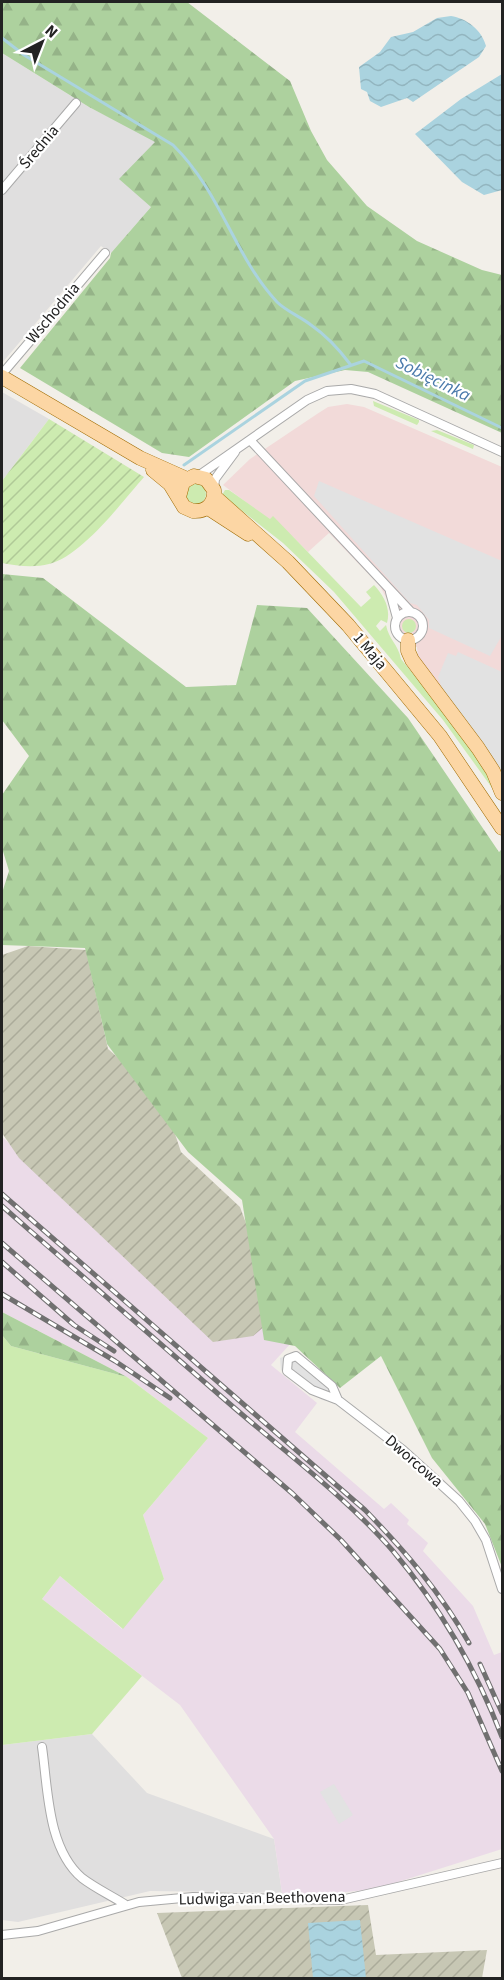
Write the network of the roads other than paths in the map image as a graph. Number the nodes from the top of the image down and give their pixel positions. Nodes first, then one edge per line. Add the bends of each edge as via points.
1 (76, 103) dead end
2 (2, 190) edge
3 (105, 253) dead end
4 (2, 375) edge
5 (250, 440) junction
6 (236, 450) junction
7 (502, 452) edge
8 (140, 458) junction
9 (193, 477) junction
10 (179, 497) junction
11 (212, 498) junction
12 (390, 591) junction
13 (411, 612) junction
14 (397, 618) junction
15 (408, 640) junction
16 (502, 793) edge
17 (502, 828) edge
18 (338, 1400) junction
19 (502, 1589) edge
20 (42, 1747) dead end
21 (501, 1863) edge
22 (126, 1905) junction
23 (2, 1935) edge

1 - 2 street, Średnia
3 - 4 street, Wschodnia
4 - 8 main road
5 - 6 street
5 - 7 street via 307,400 327,391 351,389 375,394
5 - 12 street
6 - 9 street
6 - 11 street via 215,479
8 - 9 main road
8 - 10 main road
9 - 10 main road via 180,487
9 - 11 main road via 207,479
10 - 11 main road via 184,507 193,512
11 - 17 main road, 1 Maja via 310,583 458,760
12 - 13 street
12 - 14 street
13 - 14 street
13 - 15 street via 421,619 423,628 417,637
14 - 15 street via 396,632
15 - 16 main road via 412,660 494,771
18 - 18 street, Dworcowa via 332,1386 296,1356 288,1359 286,1370 312,1390
18 - 19 street, Dworcowa via 459,1501 486,1540
20 - 22 street via 55,1831 63,1852 82,1877
21 - 22 street, Ludwiga van Beethovena via 341,1900 193,1897
22 - 23 street, Ludwiga van Beethovena via 38,1931

